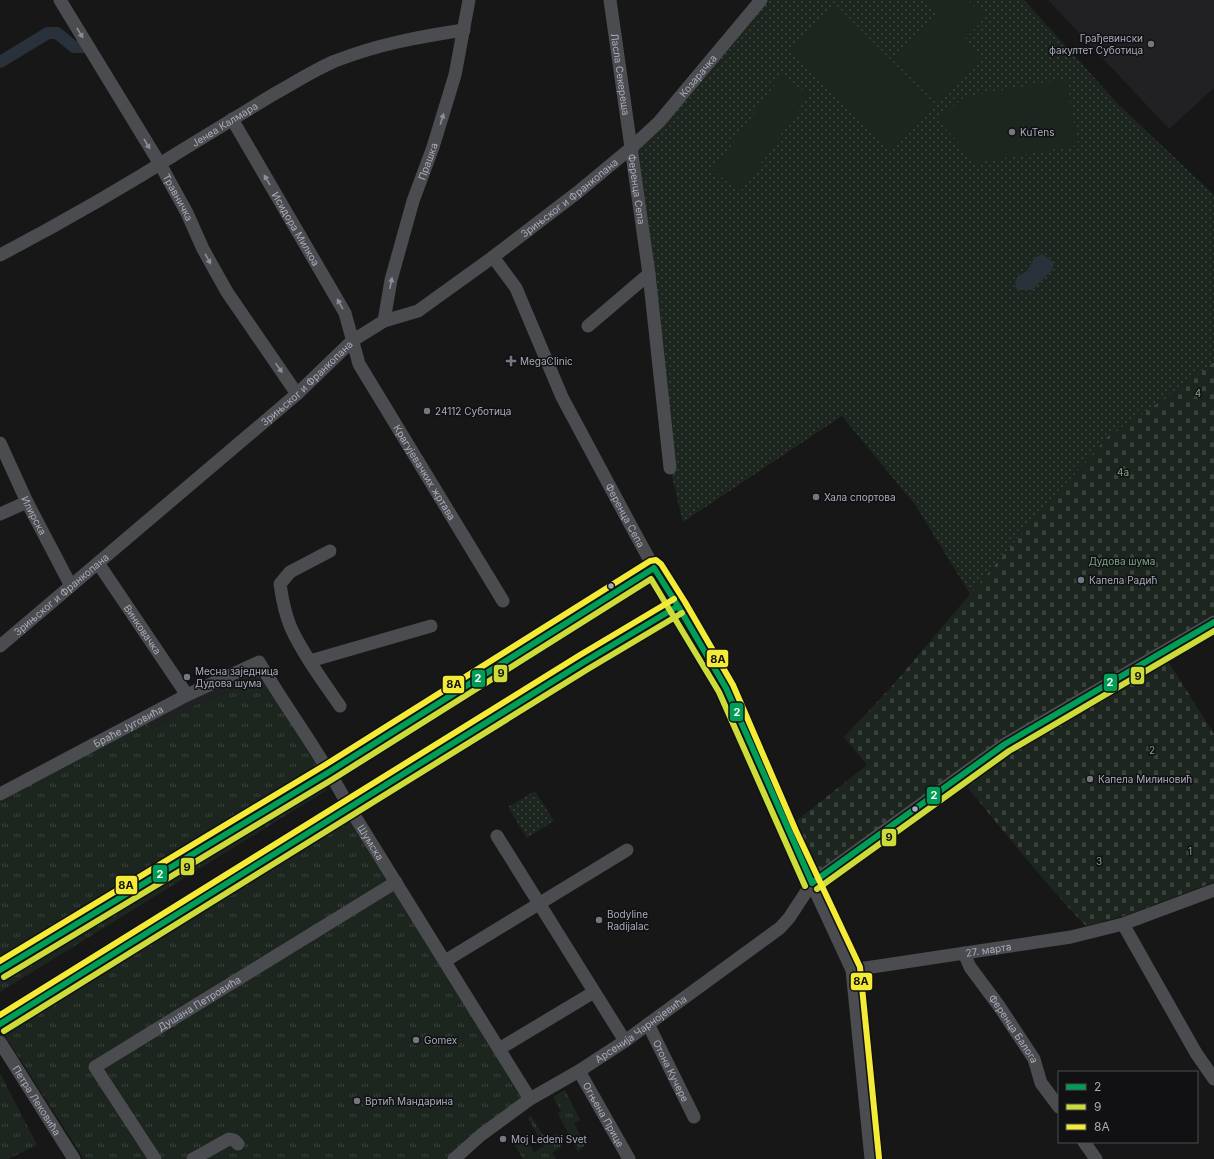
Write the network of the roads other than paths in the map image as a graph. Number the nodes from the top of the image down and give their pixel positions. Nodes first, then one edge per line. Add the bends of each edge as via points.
1 (60, 0) edge
2 (469, 0) edge
3 (610, 0) edge
4 (761, 0) edge
5 (464, 30) junction
6 (232, 119) junction
7 (631, 148) junction
8 (160, 164) junction
9 (0, 255) edge
10 (493, 257) junction
11 (649, 274) junction
12 (384, 322) junction
13 (588, 326) dead end
14 (352, 341) junction
15 (297, 394) junction
16 (0, 443) edge
17 (670, 468) dead end
18 (28, 502) junction
19 (0, 514) edge
20 (330, 551) dead end
21 (98, 563) junction
22 (654, 568) junction
23 (71, 586) junction
24 (503, 601) dead end
25 (678, 606) junction
26 (1214, 622) edge
27 (431, 626) dead end
28 (0, 646) edge
29 (310, 661) junction
30 (259, 662) joint
31 (188, 695) junction
32 (340, 706) dead end
33 (330, 772) junction
34 (0, 794) edge
35 (350, 807) junction
36 (497, 836) dead end
37 (627, 850) dead end
38 (396, 882) junction
39 (812, 883) junction
40 (1214, 890) edge
41 (539, 904) junction
42 (1123, 924) junction
43 (964, 953) junction
44 (445, 961) junction
45 (0, 970) edge
46 (852, 970) junction
47 (594, 992) junction
48 (0, 1024) edge
49 (648, 1024) junction
50 (625, 1041) junction
51 (0, 1042) edge
52 (499, 1049) junction
53 (579, 1071) junction
54 (1214, 1079) edge
55 (530, 1099) junction
56 (1058, 1106) edge
57 (694, 1116) dead end
58 (1085, 1143) edge
59 (238, 1144) dead end
60 (74, 1159) edge
61 (156, 1159) edge
62 (193, 1159) edge
63 (454, 1159) edge
64 (629, 1159) edge
65 (871, 1159) edge
66 (1096, 1159) edge

1 -> 8 street, Травничка
2 - 5 street, Прашка
3 - 7 street, Ласла Секереша
4 - 7 street, Козарачка via 659,122
5 - 6 street, Јенеа Калмара via 378,46 334,62
12 -> 5 street, Прашка via 391,280 413,201 455,75
6 - 8 street, Јенеа Калмара
14 -> 6 street, Исидора Милкоа via 345,313
7 - 10 street, Зрињског и Франкопана
7 - 11 street, Ференца Сепа
8 - 9 street, Јенеа Калмара via 61,223
8 -> 15 street, Травничка via 227,292
10 - 12 street, Зрињског и Франкопана via 418,311
10 - 22 street, Ференца Сепа via 516,288 562,397
11 - 13 street
11 - 17 street, Ференца Сепа
12 - 14 street, Зрињског и Франкопана
14 - 15 street, Зрињског и Франкопана
14 - 24 street, Крагујевачких жртава via 358,364
15 - 21 street, Зрињског и Франкопана
16 - 18 street, Илирска
18 - 19 street
18 - 23 street, Илирска
20 - 29 street via 290,572 280,584 290,627
21 - 23 street, Зрињског и Франкопана
21 - 31 street, Винковачка
22 - 25 street, Ференца Сепа
22 - 33 street
23 - 28 street, Зрињског и Франкопана
25 - 35 street
25 - 39 street, Ференца Сепа via 726,688
26 - 39 street via 1005,744
27 - 29 street
29 - 32 street
30 - 31 street, Браће Југовића
30 - 33 street, Шумска
31 - 34 street, Браће Југовића
33 - 35 street, Шумска
33 - 45 street
35 - 38 street, Шумска
35 - 48 street
36 - 41 street
37 - 41 street
38 - 44 street, Шумска
38 - 61 street, Душана Петровића via 95,1067
39 - 46 street, Ференца Сепа
39 - 49 street, Арсенија Чарнојевића via 780,928
40 - 42 street, 27. марта
41 - 44 street
41 - 47 street
42 - 43 street, 27. марта via 1070,936
42 - 54 street via 1196,1053
43 - 46 street, 27. марта
43 - 56 street, Ференца Балога via 970,967 1034,1058 1041,1083
44 - 52 street, Шумска
46 - 65 street, Ференца Сепа
47 - 50 street
47 - 52 street
49 - 50 street, Арсенија Чарнојевића
49 - 57 street, Отона Кучере
50 - 53 street, Арсенија Чарнојевића
51 - 60 street, Петра Лековића
52 - 55 street, Шумска
53 - 55 street, Арсенија Чарнојевића
53 - 64 street, Огњена Прице
55 - 63 street, Арсенија Чарнојевића via 481,1135
58 - 66 street
59 - 62 street via 229,1139

